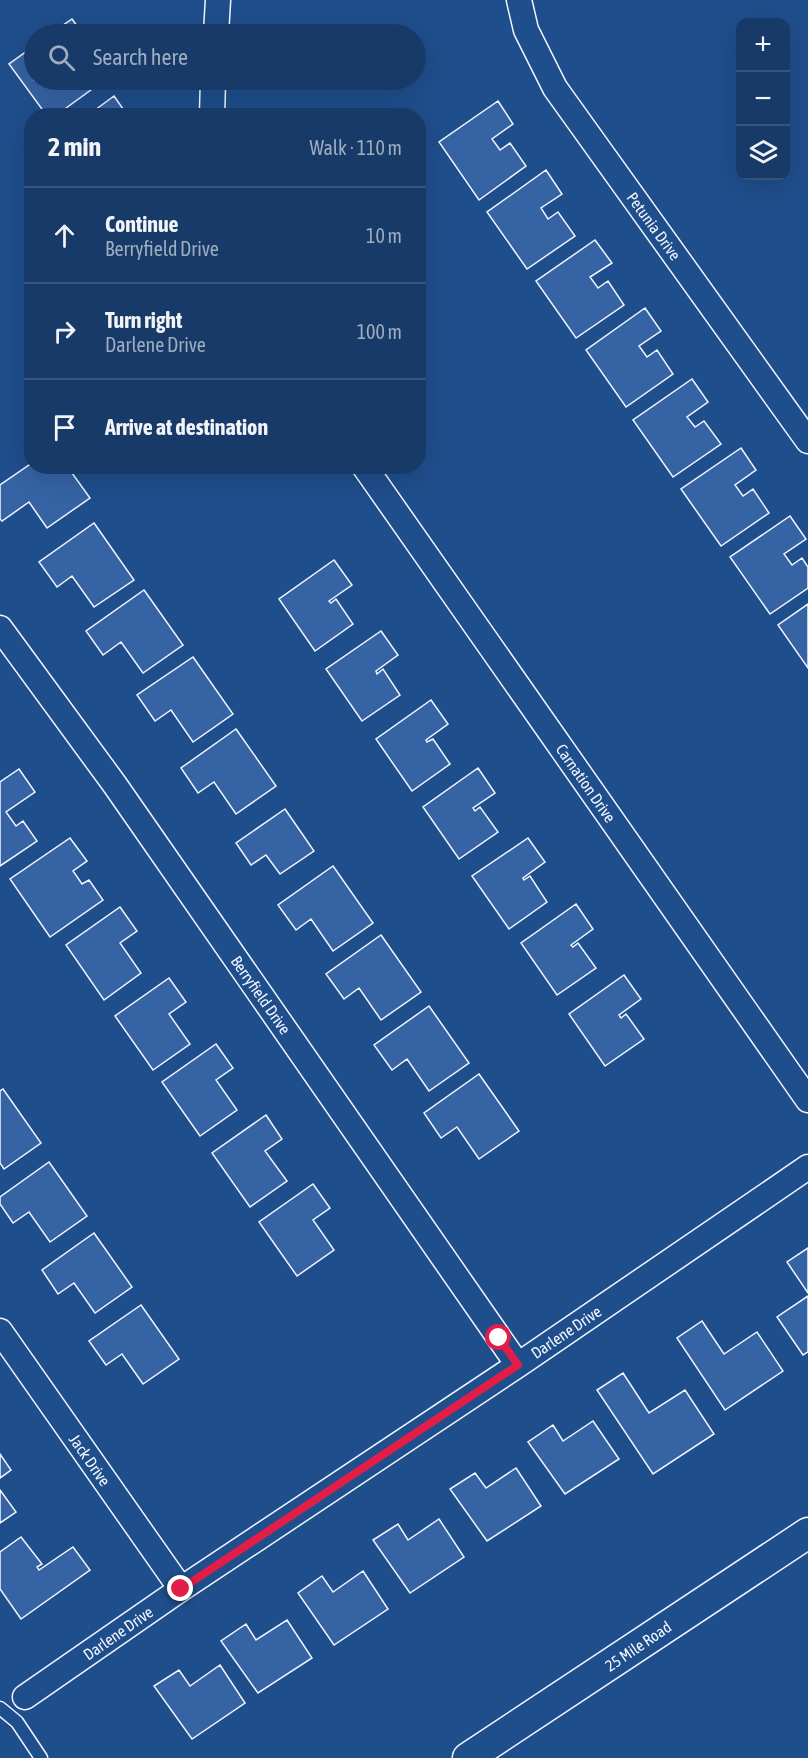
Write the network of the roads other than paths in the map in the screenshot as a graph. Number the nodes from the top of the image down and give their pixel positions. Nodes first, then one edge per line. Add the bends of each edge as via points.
1 (218, 0) edge
2 (519, 0) edge
3 (217, 24) edge
4 (213, 90) edge
5 (212, 108) edge
6 (808, 441) edge
7 (370, 474) edge
8 (0, 628) edge
9 (808, 1100) edge
10 (808, 1167) edge
11 (0, 1331) edge
12 (518, 1365) junction
13 (808, 1533) edge
14 (181, 1589) junction
15 (25, 1697) dead end
16 (0, 1708) edge
17 (41, 1758) edge
18 (468, 1758) edge

1 - 3 street
2 - 6 street, Petunia Drive via 526,30 555,88
4 - 5 street
7 - 9 street, Carnation Drive
8 - 12 street, Berryfield Drive via 115,784
10 - 12 street, Darlene Drive
11 - 14 street, Jack Drive
12 - 14 street, Darlene Drive
13 - 18 street, 25 Mile Road
14 - 15 street, Darlene Drive
16 - 17 lane via 17,1722

